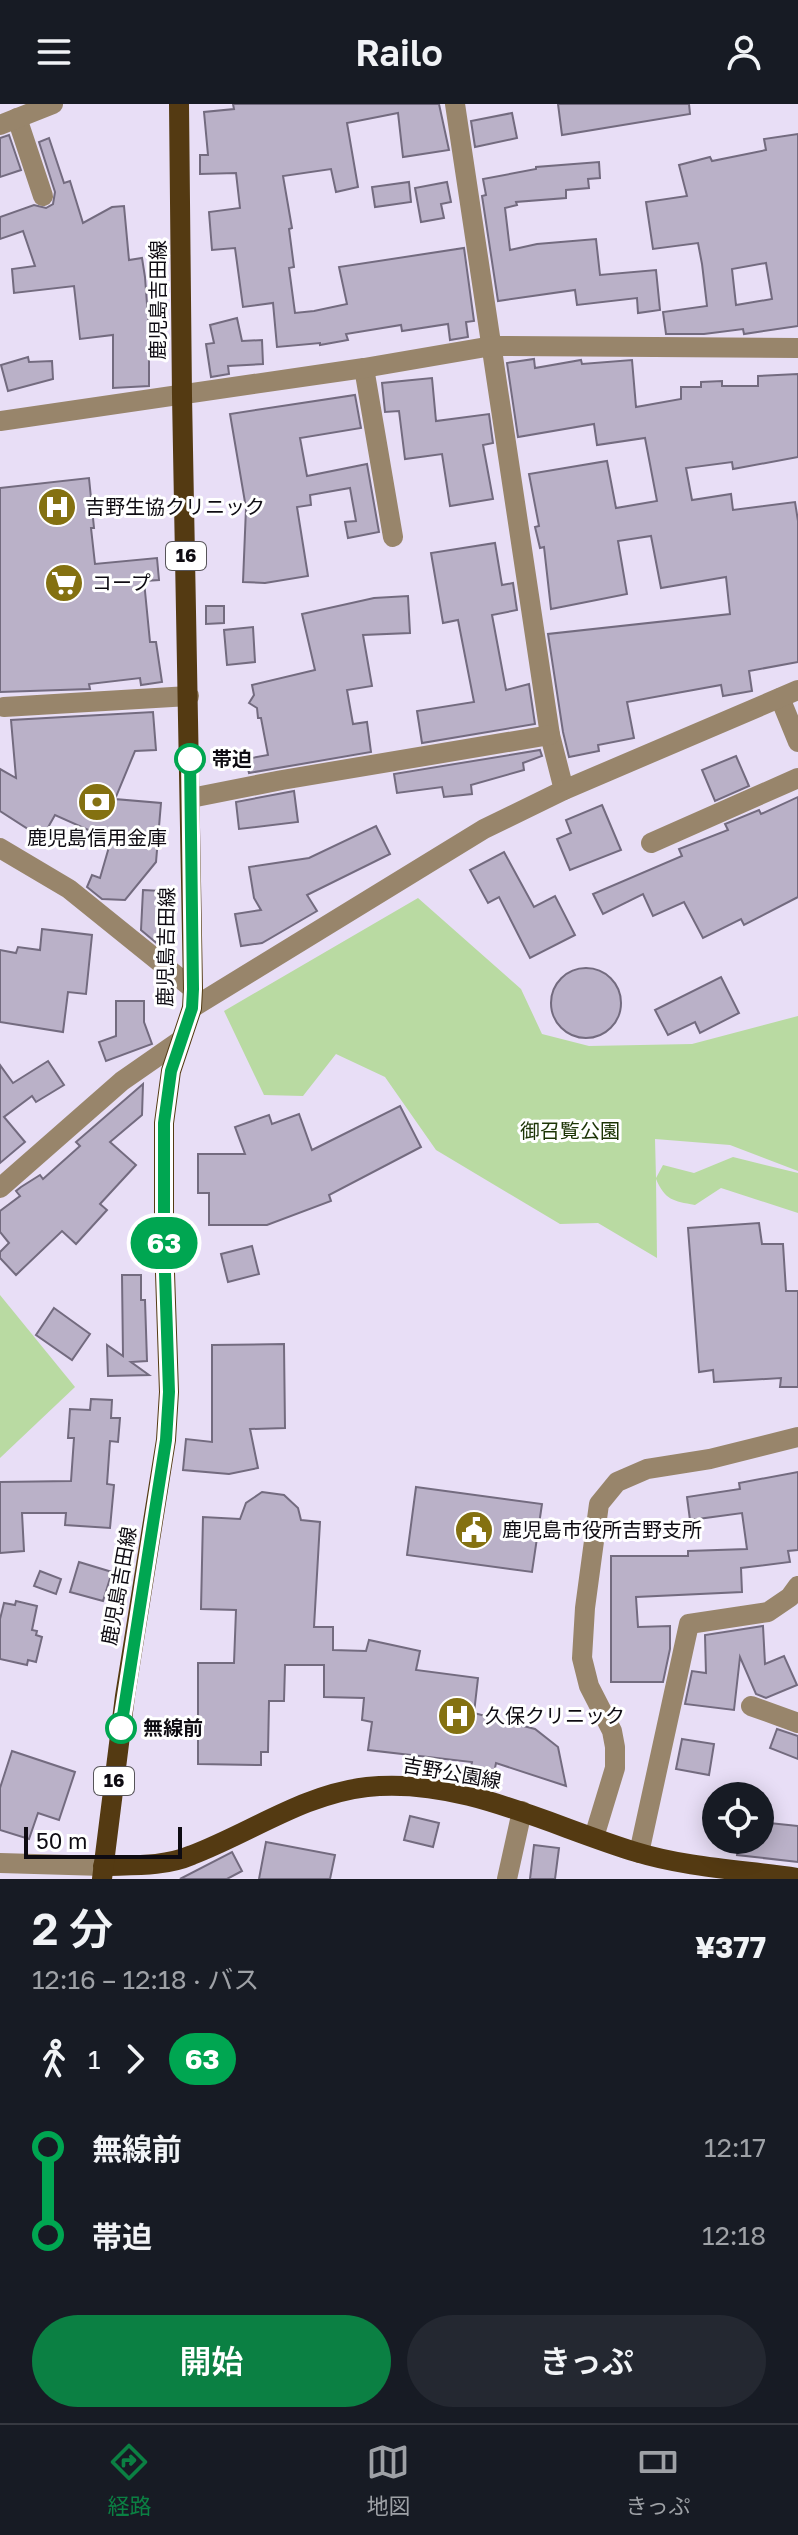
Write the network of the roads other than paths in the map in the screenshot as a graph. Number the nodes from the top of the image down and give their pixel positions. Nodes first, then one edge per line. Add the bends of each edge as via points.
1 (53, 104) edge
2 (179, 104) edge
3 (455, 104) edge
4 (18, 115) edge
5 (43, 196) dead end
6 (492, 346) junction
7 (798, 348) edge
8 (364, 368) junction
9 (182, 396) junction
10 (0, 421) edge
11 (393, 537) dead end
12 (789, 694) edge
13 (189, 696) junction
14 (4, 707) dead end
15 (550, 735) junction
16 (798, 742) edge
17 (798, 778) edge
18 (564, 790) junction
19 (191, 798) junction
20 (651, 843) dead end
21 (0, 848) edge
22 (192, 998) junction
23 (181, 1040) junction
24 (0, 1188) edge
25 (798, 1437) edge
26 (798, 1586) edge
27 (751, 1706) dead end
28 (798, 1723) edge
29 (522, 1811) junction
30 (594, 1837) junction
31 (639, 1853) junction
32 (0, 1863) edge
33 (102, 1873) edge
34 (798, 1878) edge
35 (507, 1879) edge

1 - 4 street
2 - 9 main road, 鹿児島吉田線 / 16
3 - 6 street
4 - 5 street
6 - 7 street
6 - 8 street
6 - 15 street
8 - 9 street
8 - 11 street
9 - 10 street
9 - 13 main road, 鹿児島吉田線 / 16
12 - 16 street
12 - 18 street
13 - 14 street
13 - 19 main road, 鹿児島吉田線 / 16
15 - 18 street
15 - 19 street
17 - 20 street
18 - 22 street via 484,829
19 - 22 main road, 鹿児島吉田線 / 16
21 - 22 street via 69,889
22 - 23 main road, 鹿児島吉田線 / 16
23 - 24 street via 122,1081
23 - 33 main road, 鹿児島吉田線 / 16 via 164,1123 166,1440
25 - 30 street via 647,1469 617,1482 599,1504 582,1658 589,1686 612,1731 615,1768
26 - 31 street via 768,1612 689,1624
27 - 28 street
29 - 30 main road, 吉野公園線
29 - 33 main road, 吉野公園線 via 454,1794 367,1787 292,1810 192,1856
29 - 35 street
30 - 31 main road, 吉野公園線
31 - 34 main road, 吉野公園線
32 - 33 street

